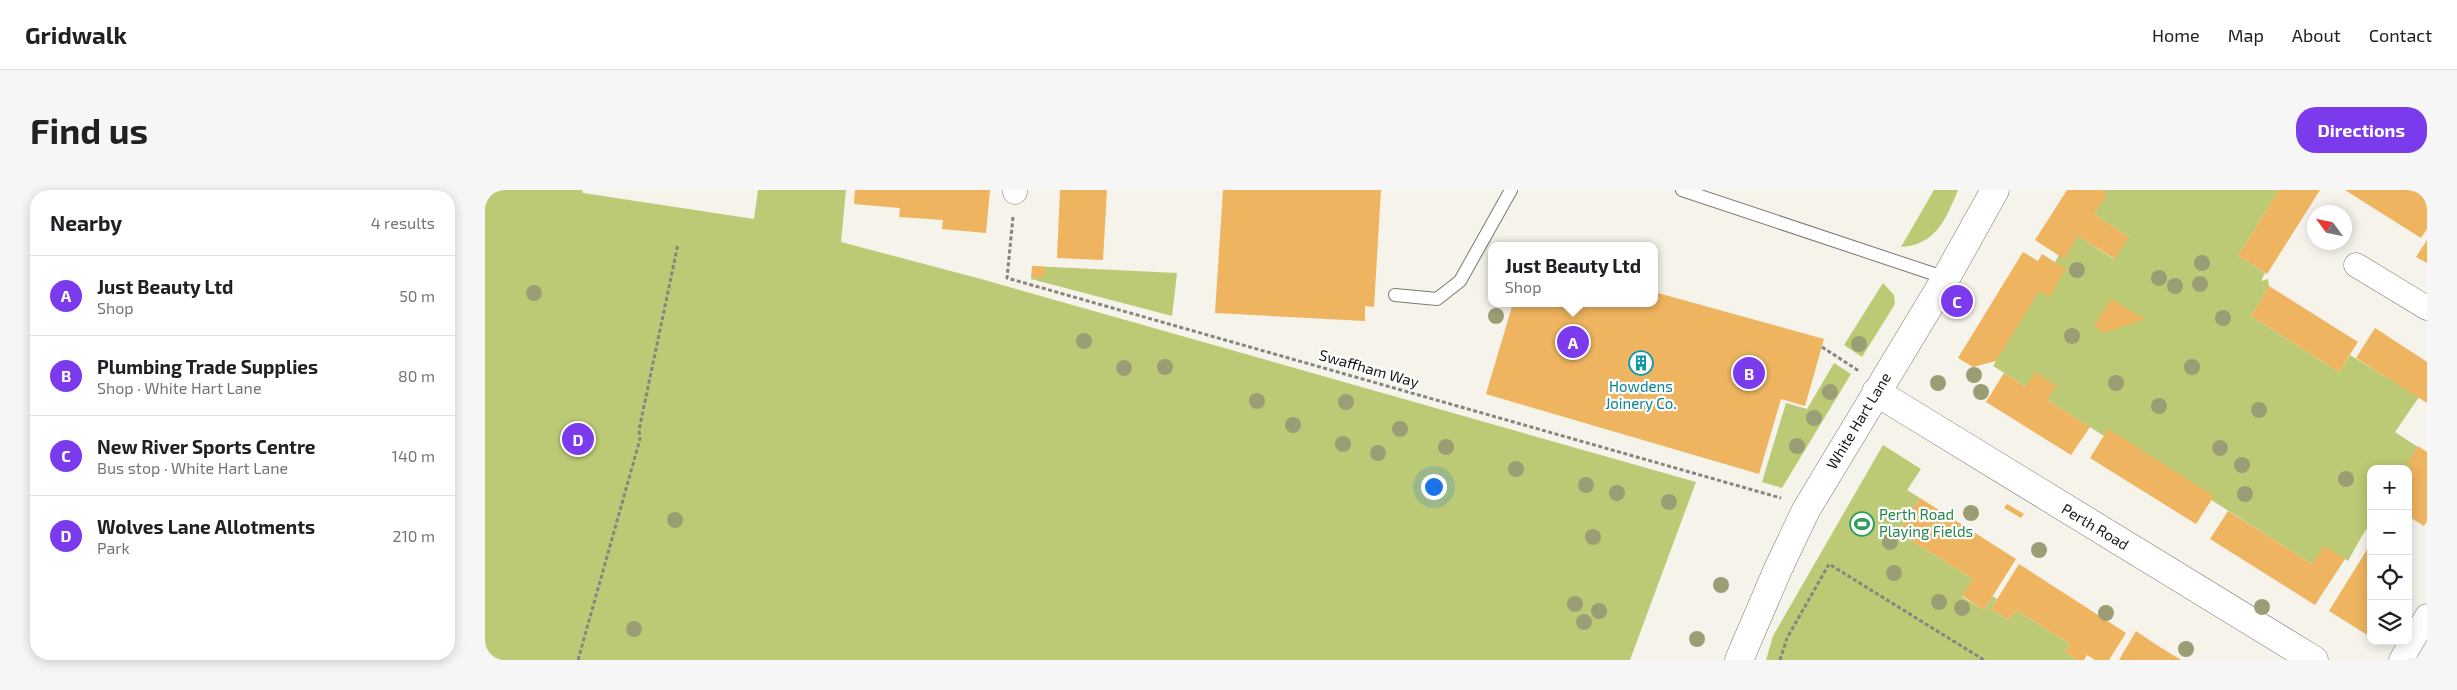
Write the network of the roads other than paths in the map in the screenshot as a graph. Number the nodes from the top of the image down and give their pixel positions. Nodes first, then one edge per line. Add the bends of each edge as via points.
1 (1511, 190) edge
2 (1682, 190) edge
3 (1994, 195) edge
4 (2356, 265) dead end
5 (1946, 278) junction
6 (1395, 296) dead end
7 (2427, 308) edge
8 (1870, 383) junction
9 (2427, 616) edge
10 (1739, 660) edge
11 (2314, 660) edge
12 (2401, 660) edge

1 - 6 lane via 1460,281 1437,299
2 - 5 lane
3 - 5 street, White Hart Lane
4 - 7 street
5 - 8 street, White Hart Lane
8 - 10 street, White Hart Lane via 1774,577
8 - 11 street, Perth Road
9 - 12 street

